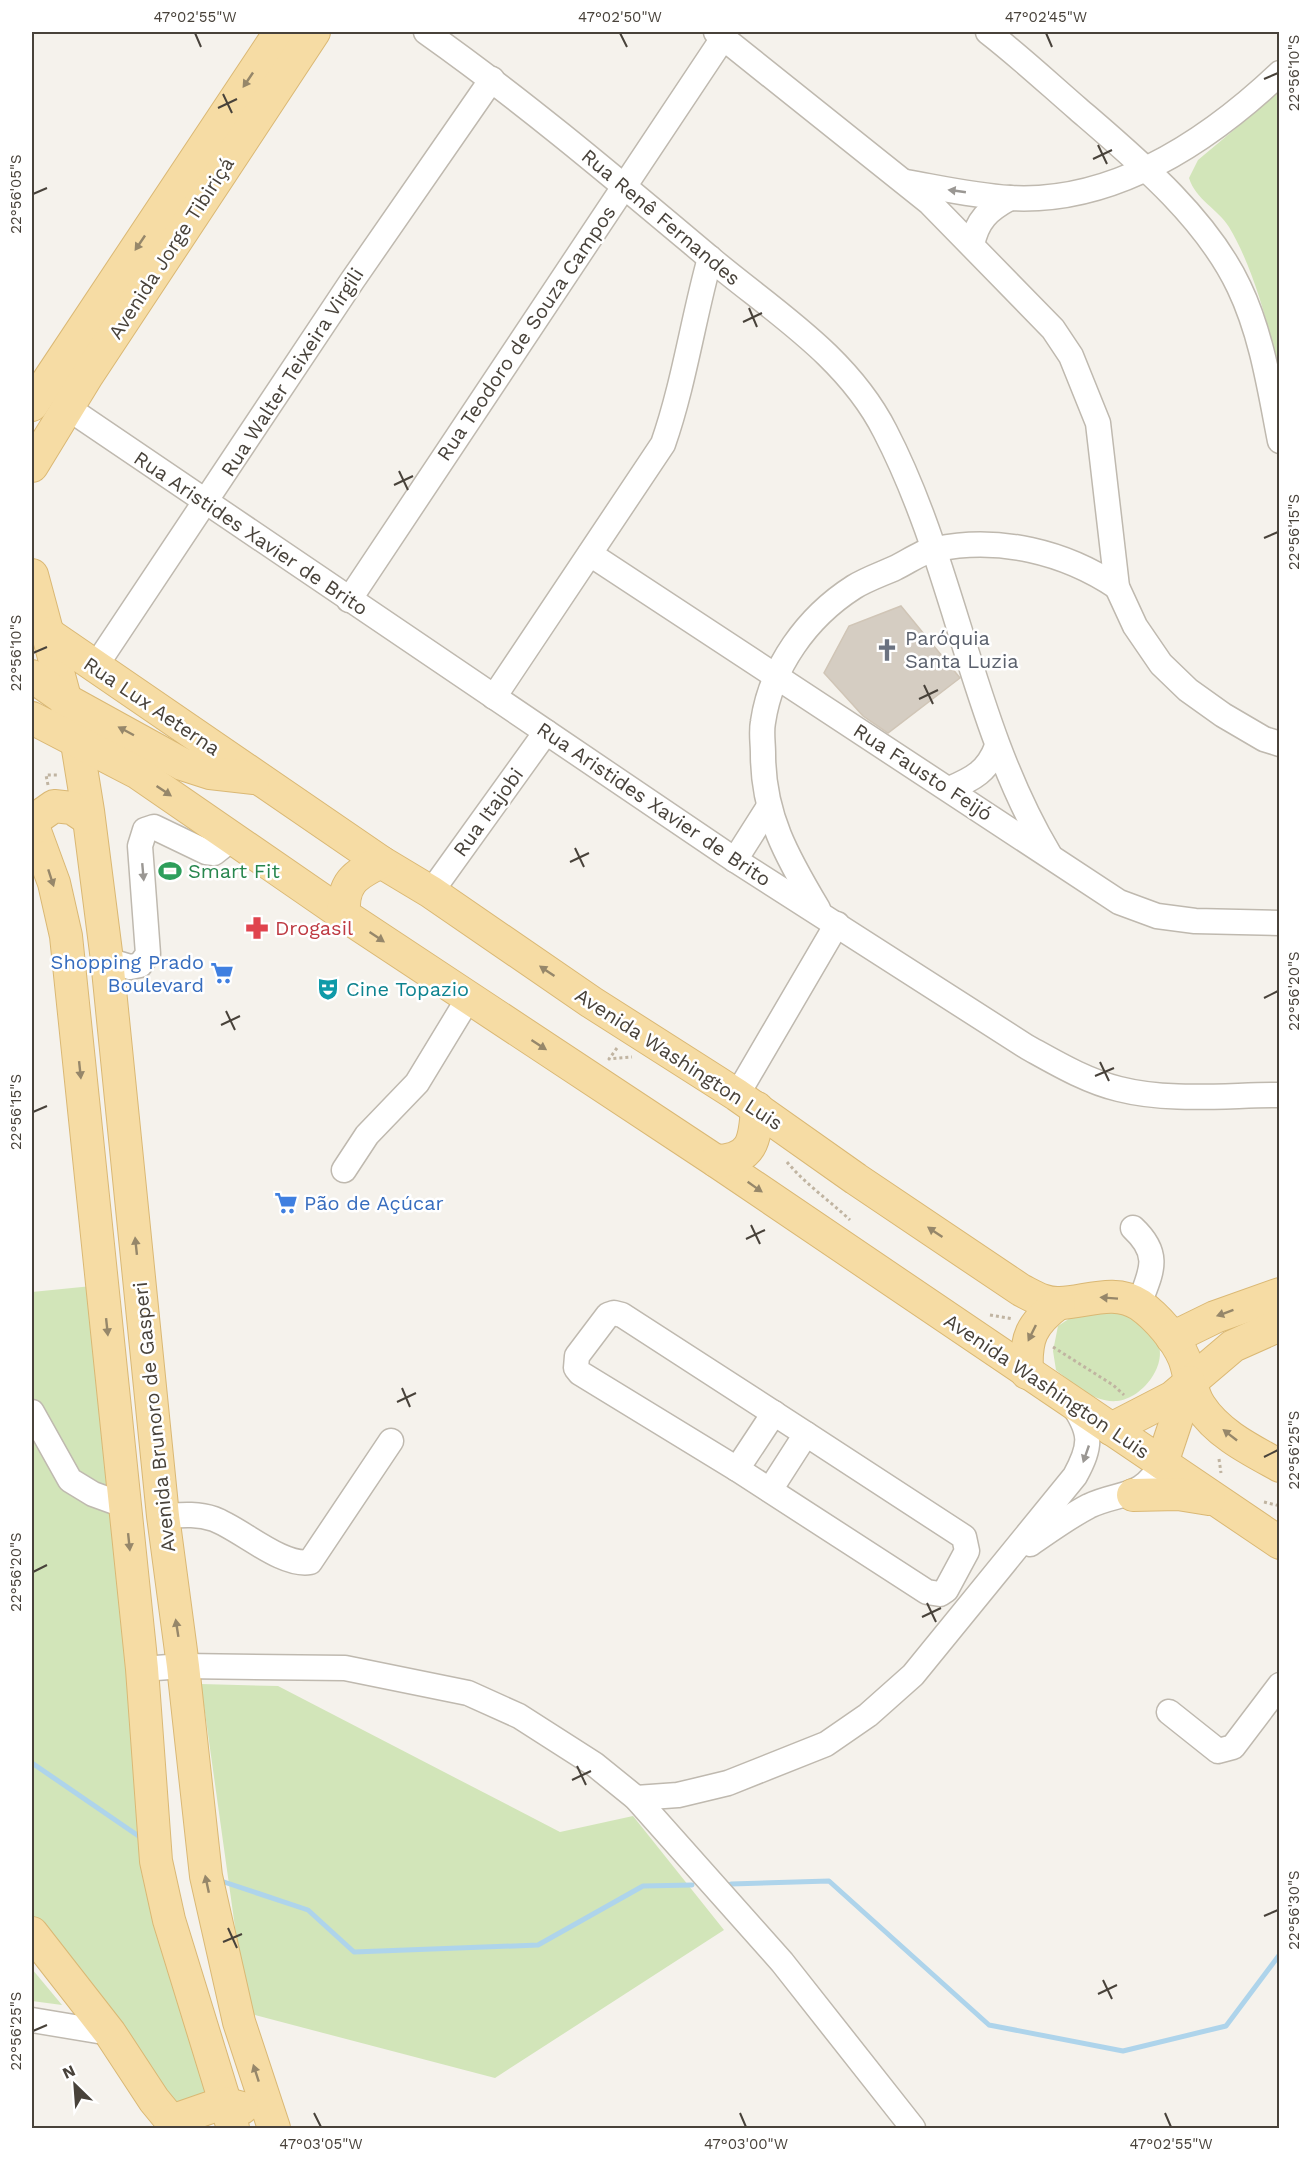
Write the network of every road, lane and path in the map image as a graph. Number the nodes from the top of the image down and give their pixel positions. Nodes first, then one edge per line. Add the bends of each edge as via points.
1 (280, 32) edge
2 (314, 32) edge
3 (426, 32) edge
4 (988, 32) edge
5 (720, 35) edge
6 (1280, 73) edge
7 (492, 79) junction
8 (1147, 170) junction
9 (903, 182) junction
10 (623, 187) junction
11 (1010, 198) junction
12 (972, 245) junction
13 (710, 258) junction
14 (32, 405) edge
15 (68, 408) junction
16 (1280, 441) edge
17 (32, 466) edge
18 (206, 502) junction
19 (934, 549) junction
20 (590, 554) junction
21 (32, 575) edge
22 (1118, 587) junction
23 (349, 600) junction
24 (47, 633) junction
25 (95, 667) junction
26 (775, 675) junction
27 (32, 680) edge
28 (494, 697) junction
29 (66, 700) junction
30 (32, 718) edge
31 (546, 732) junction
32 (77, 743) junction
33 (1280, 744) edge
34 (997, 746) junction
35 (138, 773) junction
36 (258, 779) junction
37 (949, 789) junction
38 (768, 808) junction
39 (87, 814) junction
40 (33, 826) edge
41 (233, 838) junction
42 (1049, 855) junction
43 (735, 860) junction
44 (381, 862) junction
45 (430, 892) junction
46 (344, 915) junction
47 (829, 919) junction
48 (1280, 922) edge
49 (107, 960) junction
50 (468, 999) junction
51 (620, 1046) dead end
52 (629, 1050) dead end
53 (1280, 1095) edge
54 (747, 1102) junction
55 (782, 1156) dead end
56 (716, 1161) junction
57 (344, 1170) dead end
58 (852, 1222) dead end
59 (1133, 1228) dead end
60 (1280, 1294) edge
61 (1059, 1303) junction
62 (1139, 1304) junction
63 (982, 1314) dead end
64 (1280, 1325) edge
65 (1031, 1332) junction
66 (1172, 1338) junction
67 (1027, 1372) junction
68 (1190, 1381) junction
69 (1070, 1401) junction
70 (32, 1412) edge
71 (774, 1413) junction
72 (1143, 1413) junction
73 (1112, 1429) junction
74 (806, 1434) junction
75 (391, 1441) dead end
76 (1217, 1448) dead end
77 (1162, 1463) junction
78 (1280, 1466) edge
79 (737, 1469) junction
80 (770, 1490) junction
81 (1218, 1490) junction
82 (1132, 1495) junction
83 (1258, 1500) dead end
84 (126, 1506) junction
85 (1280, 1506) edge
86 (163, 1516) junction
87 (1280, 1543) edge
88 (1006, 1561) junction
89 (183, 1666) junction
90 (142, 1669) junction
91 (1280, 1685) edge
92 (1169, 1712) dead end
93 (636, 1798) junction
94 (32, 1933) edge
95 (32, 2020) edge
96 (110, 2033) junction
97 (228, 2116) edge
98 (272, 2122) edge
99 (174, 2125) edge
100 (913, 2128) edge

1 -> 14 main road, Avenida Jorge Tibiriçá
2 - 15 main road, Avenida Jorge Tibiriçá
3 - 7 street, Rua Renê Fernandes
4 - 8 street
5 - 9 street
5 - 10 street, Rua Teodoro de Souza Campos
6 - 8 street via 1253,98
7 - 10 street, Rua Renê Fernandes
7 - 18 street, Rua Walter Teixeira Virgili
8 - 11 street via 1079,193
8 - 16 street via 1204,231 1240,289 1266,368
11 -> 9 street
9 - 12 street
10 - 13 street, Rua Renê Fernandes
10 - 23 street, Rua Teodoro de Souza Campos
11 - 12 street via 981,219
12 - 22 street via 1053,329 1085,386 1098,423 1105,463
13 - 19 street, Rua Renê Fernandes via 811,339 866,398 903,468
13 - 20 street via 676,406 663,444
15 - 17 main road, Avenida Jorge Tibiriçá
15 - 18 street, Rua Aristides Xavier de Brito
18 - 23 street, Rua Aristides Xavier de Brito
18 - 25 street, Rua Walter Teixeira Virgili
19 - 22 street via 1017,547 1054,555
19 - 26 street via 855,586 832,603 804,632
19 - 34 street, Rua Renê Fernandes
20 - 26 street, Rua Fausto Feijó
20 - 28 street
21 - 24 main road, Avenida Brunoro de Gasperi
22 - 33 street via 1136,626 1161,664 1223,715
23 - 28 street, Rua Aristides Xavier de Brito
24 - 25 main road, Rua Lux Aeterna
24 - 29 main road, Avenida Brunoro de Gasperi
25 - 36 main road, Rua Lux Aeterna
26 - 37 street, Rua Fausto Feijó
26 - 38 street via 763,723
27 - 29 main road, Avenida Washington Luis
28 - 31 street, Rua Aristides Xavier de Brito
29 - 32 main road, Avenida Brunoro de Gasperi
36 -> 29 main road, Avenida Washington Luis via 210,773 182,764
30 - 32 main road, Avenida Washington Luis
31 - 43 street, Rua Aristides Xavier de Brito
31 - 45 street, Rua Itajobi
32 - 35 main road, Avenida Washington Luis
32 - 39 main road, Avenida Brunoro de Gasperi
34 - 37 street via 985,770
34 - 42 street, Rua Renê Fernandes via 1012,787
35 - 39 main road via 101,788
35 -> 41 main road, Avenida Washington Luis
36 - 44 main road, Avenida Washington Luis
37 - 42 street, Rua Fausto Feijó
38 - 43 street
38 - 47 street via 775,831
39 - 40 main road via 54,806 34,820
39 - 49 main road, Avenida Brunoro de Gasperi
40 -> 84 main road, Avenida Brunoro de Gasperi via 54,883 66,936
41 - 46 main road, Avenida Washington Luis
41 -> 49 street via 220,851 206,852 154,827 146,830 140,846 148,954 140,965 130,967
42 - 48 street, Rua Fausto Feijó via 1119,902 1157,916 1195,921
43 - 47 street, Rua Aristides Xavier de Brito
44 - 45 main road, Avenida Washington Luis
44 - 46 main road via 352,881 343,898
54 -> 45 main road, Avenida Washington Luis
46 -> 50 main road, Avenida Washington Luis
47 - 53 street, Rua Aristides Xavier de Brito via 1074,1073 1118,1089 1153,1095
47 - 54 street
86 -> 49 main road, Avenida Brunoro de Gasperi
50 -> 56 main road, Avenida Washington Luis
50 - 57 street via 417,1083 367,1136
51 - 52 path via 609,1059 637,1055
54 - 56 main road via 756,1133 745,1153 732,1160
61 -> 54 main road, Avenida Washington Luis via 1039,1300 1021,1290
55 - 58 path via 802,1180
56 -> 67 main road, Avenida Washington Luis
59 - 62 street via 1148,1246 1152,1259
60 -> 66 main road via 1215,1317
62 -> 61 main road, Avenida Washington Luis via 1110,1296
61 - 65 main road via 1042,1316
62 - 66 main road
63 - 65 path via 1014,1319
64 - 68 main road via 1233,1346
65 - 67 main road
65 - 72 path via 1113,1385
66 - 68 main road via 1184,1358
67 - 69 main road, Avenida Washington Luis
68 - 72 main road via 1173,1397
68 - 77 main road
78 -> 68 main road via 1235,1440 1211,1420 1199,1405
69 - 73 main road, Avenida Washington Luis
69 -> 88 street via 1085,1427 1087,1455 1075,1476
70 - 84 street via 70,1480 93,1494
71 - 74 street
71 - 79 street
71 - 79 street via 622,1315 608,1315 577,1356 576,1368 580,1373
72 - 73 main road
73 - 77 main road, Avenida Washington Luis
74 - 80 street
74 - 80 street via 964,1537 967,1551 946,1590 940,1594 927,1592
75 - 86 street via 310,1562 290,1561 213,1519 198,1515
76 - 81 path
77 - 81 main road, Avenida Washington Luis
77 - 82 street
79 - 80 street
81 - 82 main road
81 - 87 main road, Avenida Washington Luis
82 - 88 street via 1091,1505
83 - 85 path
84 -> 90 main road, Avenida Brunoro de Gasperi
89 -> 86 main road, Avenida Brunoro de Gasperi
88 - 93 street via 913,1675 868,1715 826,1744 728,1784 678,1795
89 - 90 street
89 - 93 street via 345,1668 468,1693 519,1716 594,1764
98 -> 89 main road, Avenida Brunoro de Gasperi via 239,2022 206,1876
90 - 97 main road, Avenida Brunoro de Gasperi via 156,1861 169,1920
91 - 92 street via 1233,1747 1225,1751 1218,1751
93 - 100 street via 782,1962
94 - 96 main road
95 - 96 street
96 - 99 main road
97 - 98 main road
97 - 99 main road

